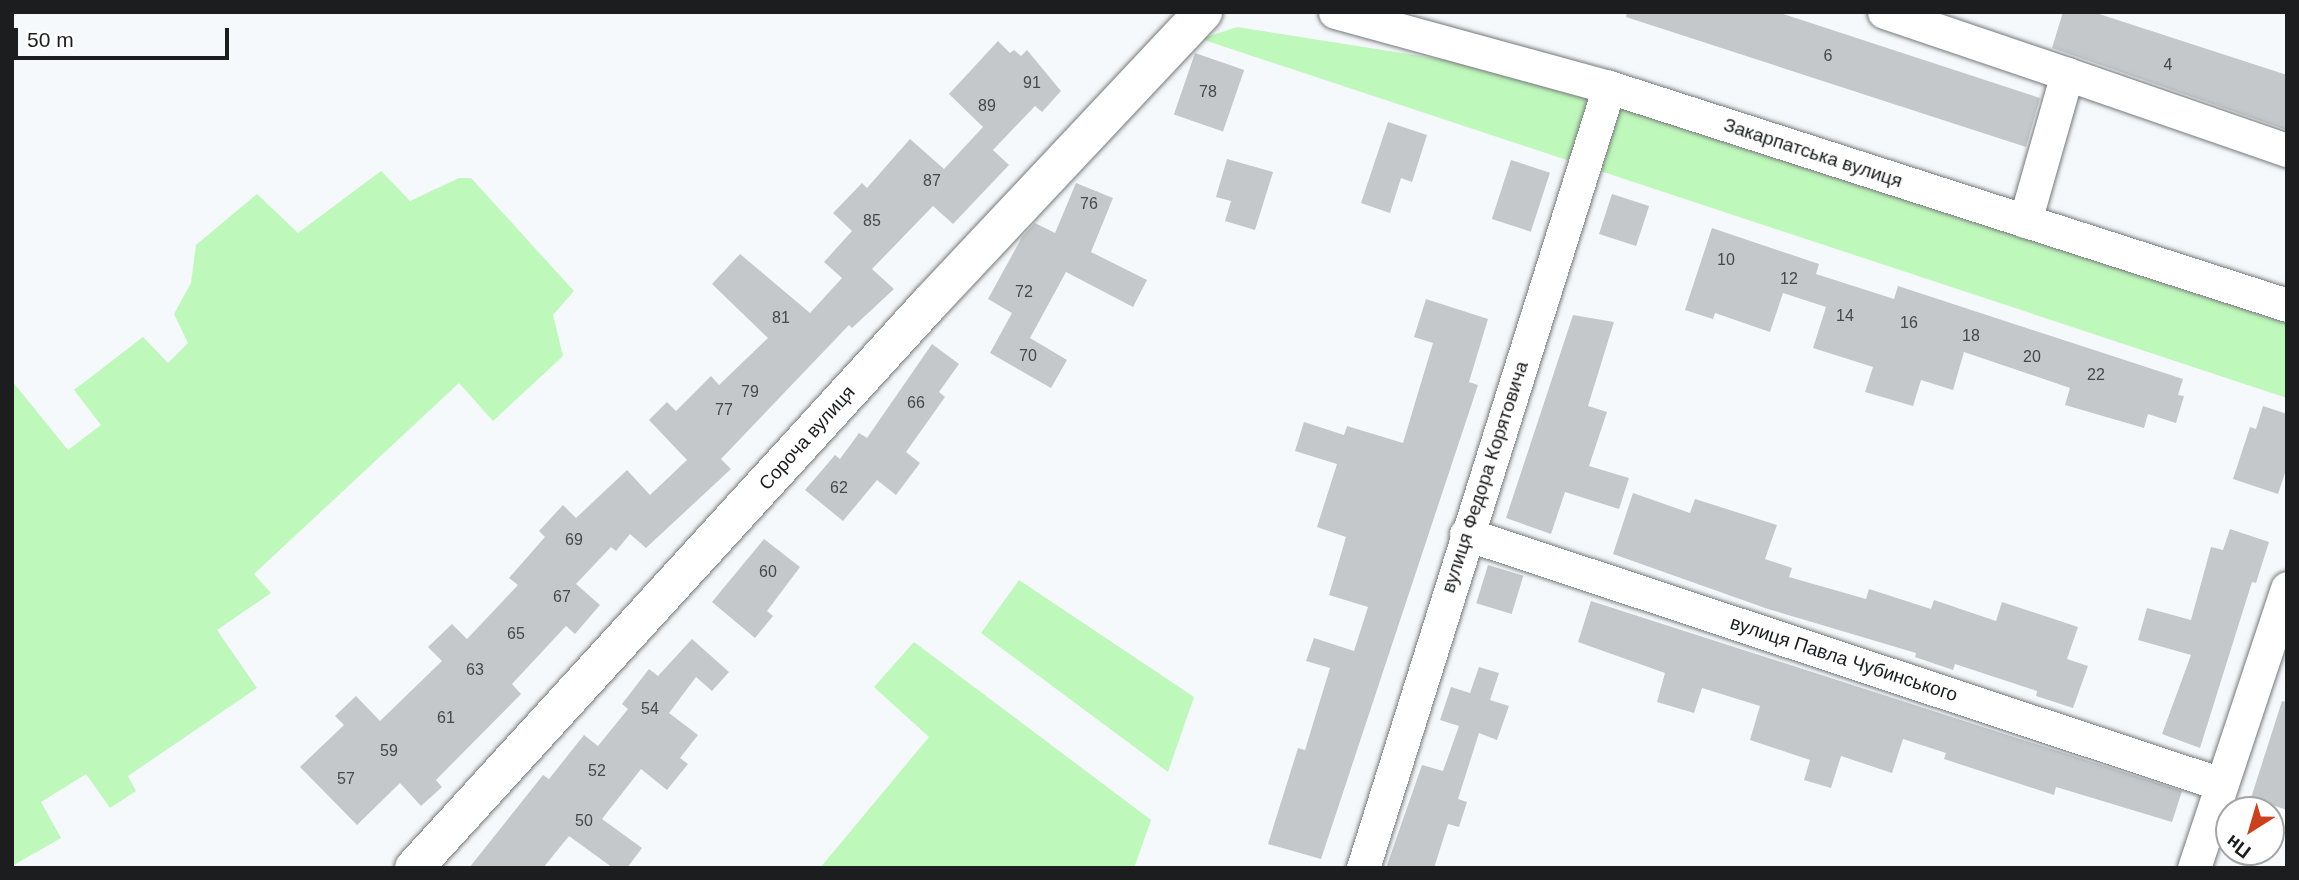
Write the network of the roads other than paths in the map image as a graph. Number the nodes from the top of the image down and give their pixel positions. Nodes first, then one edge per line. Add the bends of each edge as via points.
1 (1203, 12) edge
2 (1335, 12) edge
3 (1884, 12) edge
4 (2067, 74) junction
5 (1609, 87) junction
6 (2287, 150) edge
7 (2025, 221) junction
8 (2287, 305) edge
9 (1466, 534) junction
10 (2287, 588) edge
11 (2221, 784) junction
12 (414, 868) edge
13 (1363, 868) edge
14 (2194, 868) edge

1 - 12 main road, Сороча вулиця via 930,303
2 - 5 street, Закарпатська вулиця
3 - 4 street
4 - 6 street
4 - 7 street
5 - 7 street, Закарпатська вулиця
5 - 9 street, вулиця Федора Корятовича
7 - 8 street, Закарпатська вулиця
9 - 11 street, вулиця Павла Чубинського
9 - 13 street, вулиця Федора Корятовича
10 - 11 street
11 - 14 street

